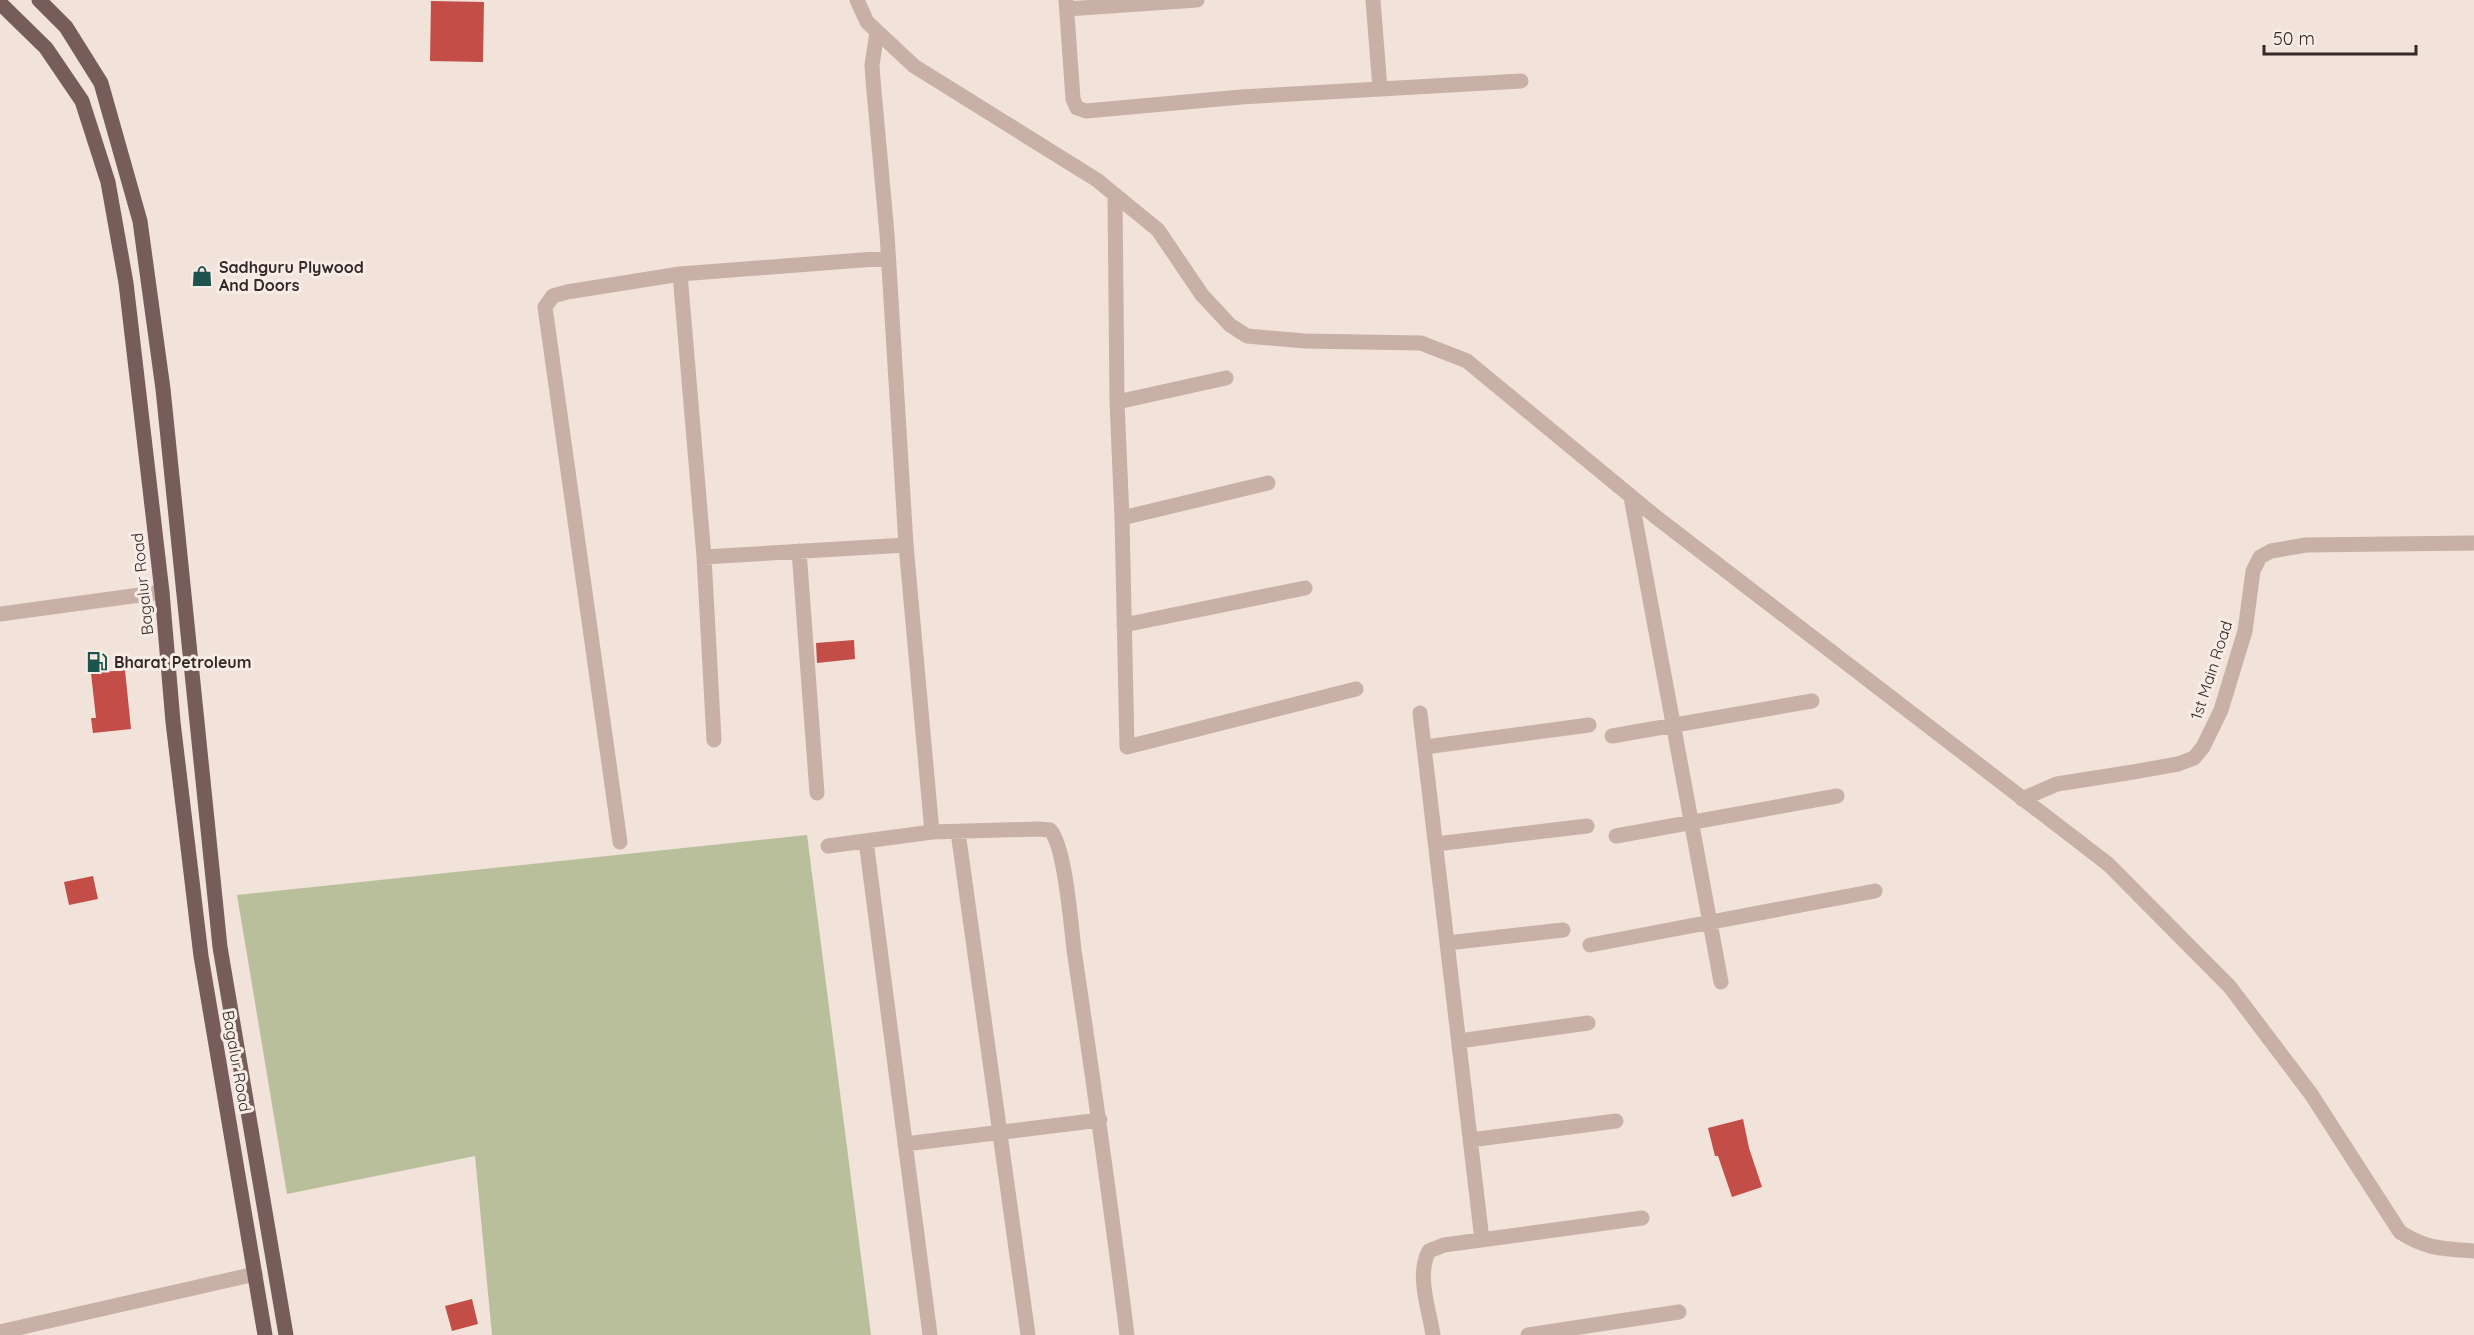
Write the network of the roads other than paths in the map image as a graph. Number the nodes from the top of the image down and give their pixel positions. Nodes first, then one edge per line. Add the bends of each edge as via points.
1 (39, 0) edge
2 (857, 0) edge
3 (1197, 0) edge
4 (1373, 0) edge
5 (0, 3) edge
6 (1066, 4) edge
7 (877, 32) junction
8 (1521, 81) dead end
9 (1380, 89) junction
10 (1115, 195) junction
11 (888, 258) junction
12 (680, 274) junction
13 (1226, 378) dead end
14 (1117, 402) junction
15 (1268, 483) dead end
16 (1631, 497) junction
17 (1122, 518) junction
18 (2474, 543) edge
19 (906, 545) junction
20 (799, 551) junction
21 (704, 557) junction
22 (1305, 588) dead end
23 (162, 592) junction
24 (0, 614) edge
25 (1124, 625) junction
26 (1356, 689) dead end
27 (1812, 701) dead end
28 (1420, 713) dead end
29 (1589, 725) dead end
30 (1675, 725) junction
31 (1612, 736) dead end
32 (714, 740) dead end
33 (1425, 747) junction
34 (817, 793) dead end
35 (1837, 796) dead end
36 (2022, 799) junction
37 (1692, 821) junction
38 (1587, 826) dead end
39 (933, 832) junction
40 (958, 832) junction
41 (1616, 836) dead end
42 (866, 841) junction
43 (620, 842) dead end
44 (1436, 844) junction
45 (828, 846) dead end
46 (1875, 891) dead end
47 (1710, 922) junction
48 (1563, 930) dead end
49 (1447, 943) junction
50 (1590, 945) dead end
51 (1721, 982) dead end
52 (1588, 1023) dead end
53 (1459, 1041) junction
54 (1100, 1120) junction
55 (1616, 1121) dead end
56 (1000, 1132) junction
57 (1470, 1140) junction
58 (905, 1144) junction
59 (1642, 1218) dead end
60 (266, 1219) junction
61 (246, 1224) junction
62 (1482, 1240) junction
63 (2474, 1251) edge
64 (255, 1274) junction
65 (1679, 1312) dead end
66 (0, 1332) edge
67 (265, 1335) edge
68 (286, 1335) edge
69 (930, 1335) edge
70 (1028, 1335) edge
71 (1127, 1335) edge
72 (1433, 1335) edge
73 (1528, 1335) edge

1 - 60 main road, Bagalur Road via 66,27 101,83 140,221 163,389 220,947
2 - 7 street via 867,22
3 - 6 street
4 - 9 street
5 - 23 main road, Bagalur Road via 46,48 82,101 108,182 126,283
6 - 9 street via 1073,99 1077,108 1086,111
7 - 10 street via 914,66
7 - 11 street via 872,64
8 - 9 street
10 - 14 street
10 - 16 street via 1158,230 1202,295 1230,325 1247,336 1421,343 1467,361
11 - 12 street
11 - 19 street
12 - 21 street
12 - 43 street via 567,292 553,296 545,307
13 - 14 street
14 - 17 street
15 - 17 street
16 - 30 street
16 - 36 street
17 - 25 street
18 - 36 street, 1st Main Road via 2306,545 2271,550 2260,557 2253,572 2245,631 2221,710 2194,758 2057,784
19 - 20 street
19 - 39 street
20 - 21 street
20 - 34 street
21 - 32 street
22 - 25 street
23 - 24 street
23 - 61 main road, Bagalur Road via 201,956
25 - 26 street via 1127,747
27 - 30 street
28 - 33 street
29 - 33 street
30 - 31 street
30 - 37 street
33 - 44 street
35 - 37 street
36 - 63 street via 2108,864 2230,987 2311,1094 2400,1232 2433,1248
37 - 41 street
37 - 47 street
38 - 44 street
39 - 40 street
39 - 42 street
40 - 54 street via 1039,829 1050,830 1055,836
40 - 56 street
42 - 45 street
42 - 58 street
44 - 49 street
46 - 47 street
47 - 50 street
47 - 51 street
48 - 49 street
49 - 53 street
52 - 53 street
53 - 57 street
54 - 56 street
54 - 71 street
55 - 57 street
56 - 58 street
56 - 70 street
57 - 62 street
58 - 69 street
59 - 62 street
60 - 61 main road
60 - 68 main road, Bagalur Road
61 - 64 main road, Bagalur Road
62 - 72 street via 1443,1245 1429,1251 1424,1261 1424,1278
64 - 66 street
64 - 67 main road, Bagalur Road
65 - 73 street

